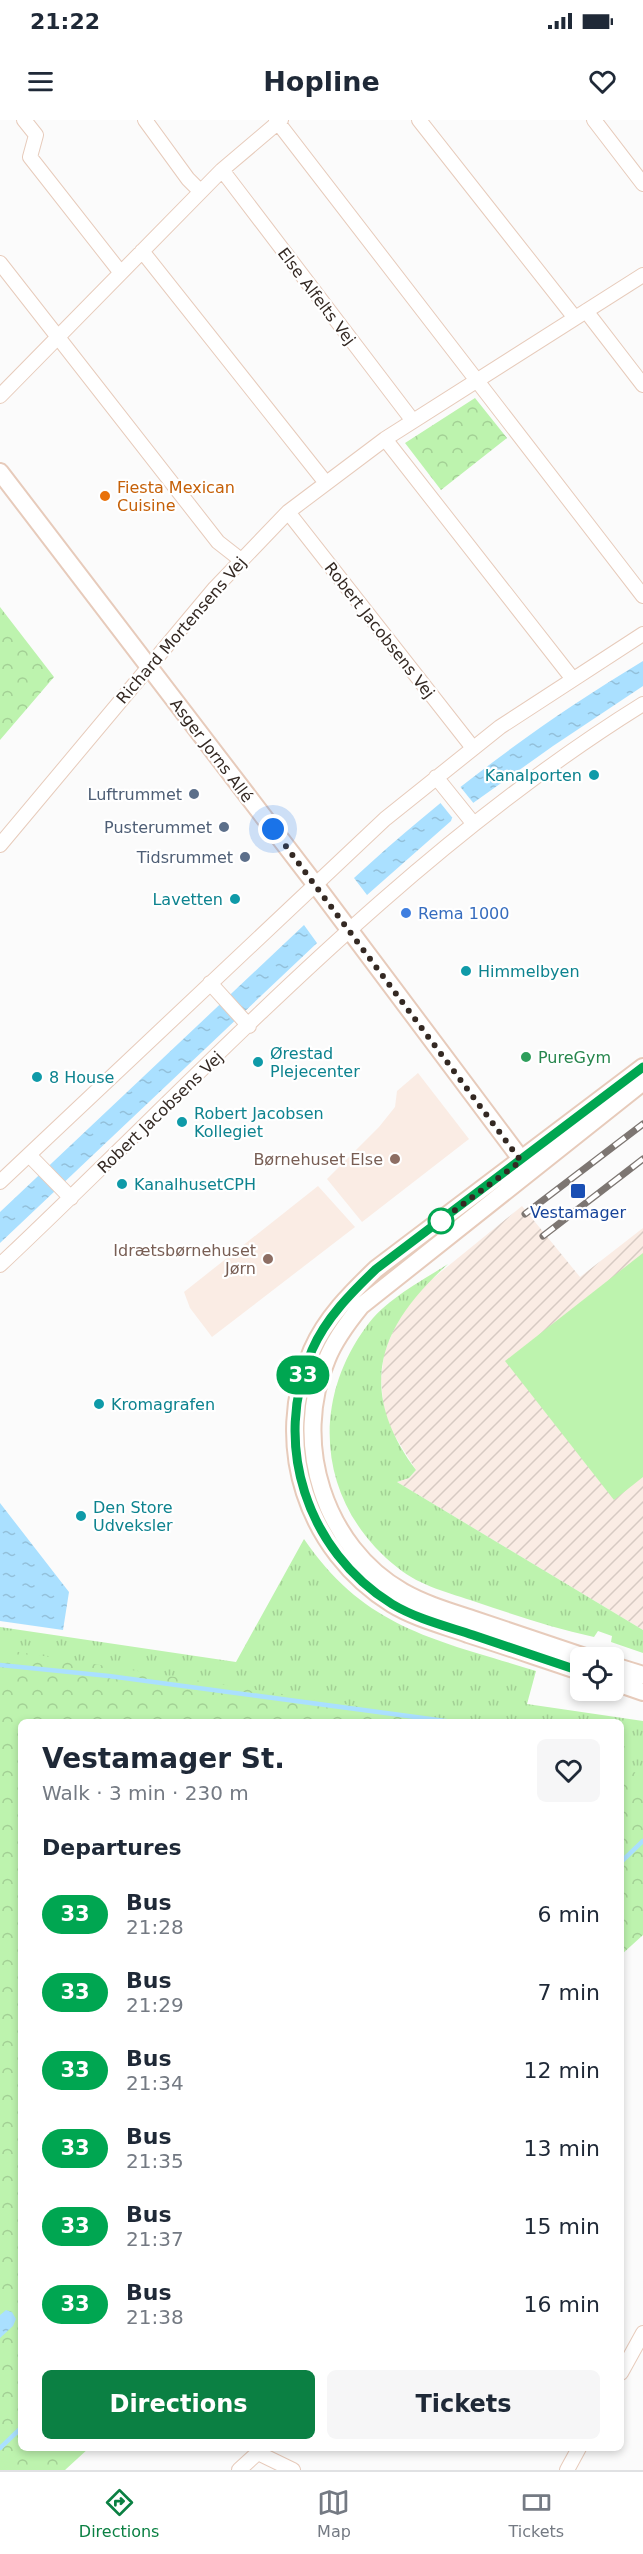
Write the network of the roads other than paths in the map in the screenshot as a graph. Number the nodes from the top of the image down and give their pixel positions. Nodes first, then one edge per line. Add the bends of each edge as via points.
1 (24, 120) edge
2 (145, 120) edge
3 (418, 120) edge
4 (594, 120) edge
5 (278, 121) edge
6 (222, 170) junction
7 (643, 184) edge
8 (200, 191) junction
9 (142, 251) junction
10 (0, 263) edge
11 (121, 273) junction
12 (643, 275) edge
13 (581, 315) junction
14 (59, 337) junction
15 (476, 380) junction
16 (643, 385) edge
17 (0, 396) edge
18 (413, 421) junction
19 (385, 439) junction
20 (0, 472) edge
21 (326, 483) junction
22 (288, 512) junction
23 (241, 560) junction
24 (643, 596) edge
25 (643, 634) edge
26 (149, 666) junction
27 (572, 678) junction
28 (643, 704) edge
29 (473, 748) junction
30 (436, 777) junction
31 (469, 819) junction
32 (0, 845) edge
33 (315, 884) junction
34 (349, 930) junction
35 (210, 983) junction
36 (249, 1026) junction
37 (643, 1067) edge
38 (643, 1082) edge
39 (29, 1155) junction
40 (526, 1167) junction
41 (0, 1182) edge
42 (68, 1194) junction
43 (0, 1265) edge
44 (570, 1652) edge
45 (570, 1668) edge
46 (624, 1669) edge
47 (643, 1676) edge
48 (624, 1685) edge
49 (643, 1692) edge
50 (643, 2333) edge
51 (624, 2368) edge
52 (259, 2451) edge
53 (262, 2451) edge
54 (577, 2451) edge
55 (239, 2470) edge
56 (293, 2470) edge
57 (567, 2470) edge

1 - 11 street via 36,135 30,157
2 - 8 street
3 - 13 street
4 - 7 street
5 - 6 street
5 - 15 street
6 - 8 street
6 - 18 street, Else Alfelts Vej
8 - 9 street
9 - 11 street
9 - 21 street
10 - 14 street
11 - 14 street
12 - 13 street, Richard Mortensens Vej
13 - 15 street, Richard Mortensens Vej
13 - 16 street
14 - 17 street
14 - 23 street via 218,542
15 - 18 street, Richard Mortensens Vej
15 - 24 street
18 - 19 street, Richard Mortensens Vej
19 - 21 street, Richard Mortensens Vej
19 - 27 street
20 - 26 street, Asger Jorns Allé
21 - 22 street, Richard Mortensens Vej
22 - 23 street, Richard Mortensens Vej
22 - 29 street, Robert Jacobsens Vej
23 - 26 street, Richard Mortensens Vej
25 - 27 street
26 - 32 street, Richard Mortensens Vej
26 - 33 street, Asger Jorns Allé
27 - 29 street
28 - 31 street, Robert Jacobsens Vej
29 - 30 street
30 - 31 street
30 - 33 street
31 - 34 street, Robert Jacobsens Vej
33 - 34 street, Asger Jorns Allé
33 - 35 street
34 - 36 street, Robert Jacobsens Vej
34 - 40 street, Asger Jorns Allé
35 - 36 street
35 - 39 street
36 - 42 street, Robert Jacobsens Vej
37 - 40 street
38 - 40 street
39 - 41 street
39 - 42 street
40 - 44 street via 385,1284 341,1330 317,1389 312,1448 326,1502 339,1529 378,1575 429,1605
40 - 45 street via 376,1269 350,1293 328,1320 300,1383 295,1449 310,1511 344,1565 368,1587 423,1619
42 - 43 street, Robert Jacobsens Vej
46 - 47 street
48 - 49 street
50 - 51 street
52 - 55 street
53 - 56 street
54 - 57 street

